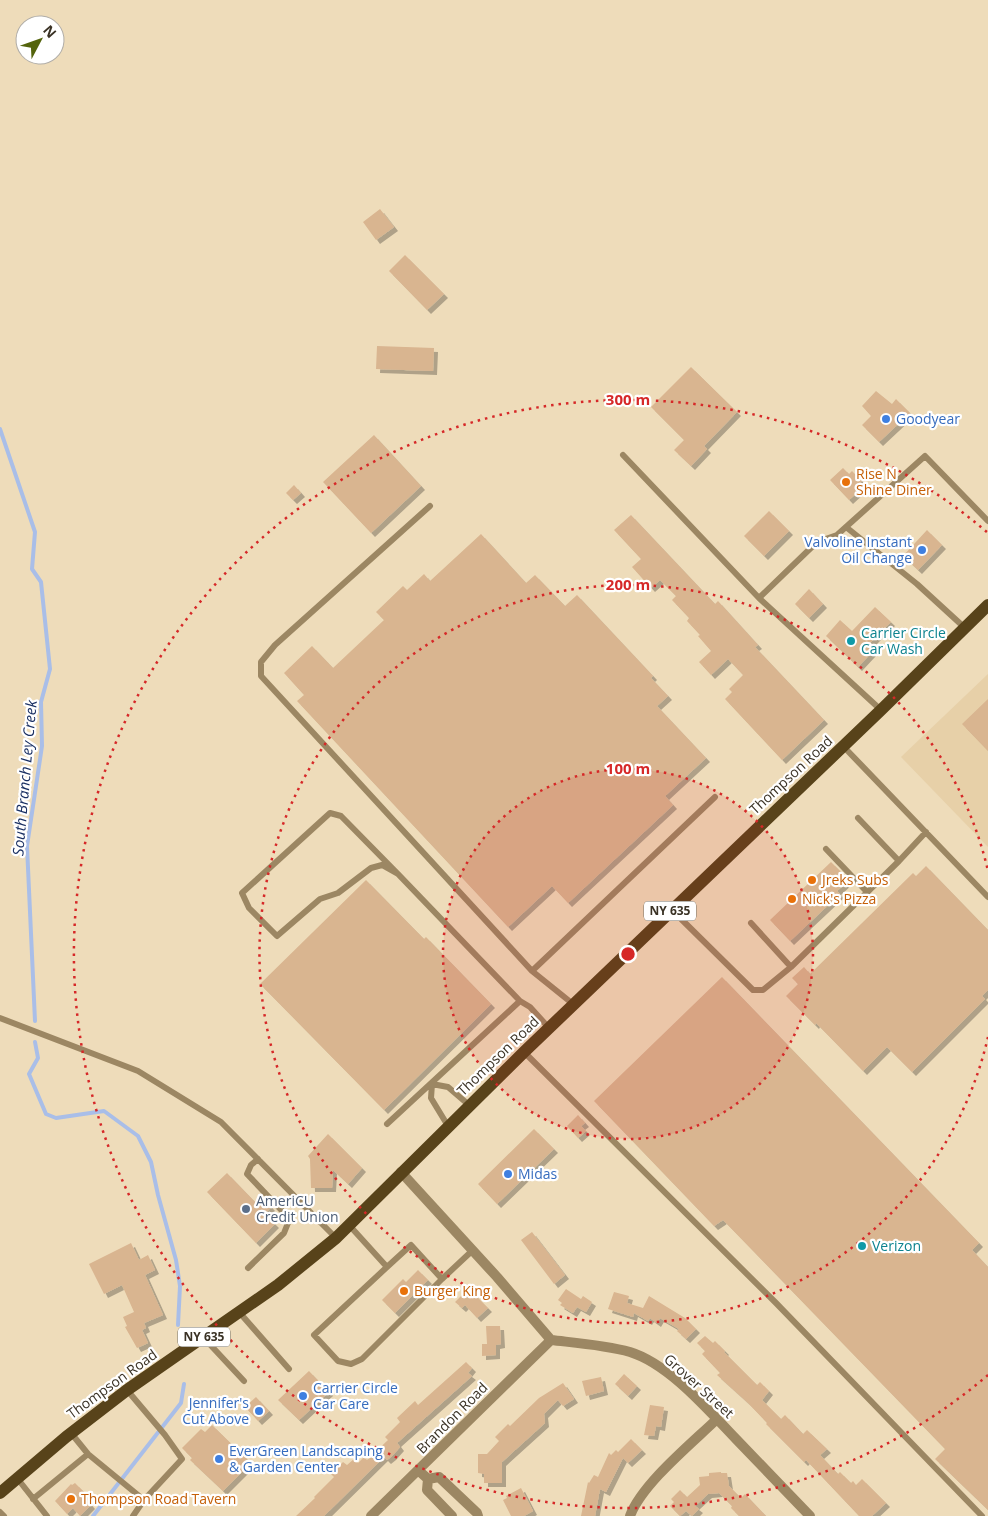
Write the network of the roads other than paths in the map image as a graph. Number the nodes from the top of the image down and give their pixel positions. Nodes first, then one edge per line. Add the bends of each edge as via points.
1 (622, 455) dead end
2 (430, 506) dead end
3 (988, 521) edge
4 (846, 527) junction
5 (759, 598) junction
6 (988, 605) edge
7 (966, 628) junction
8 (881, 710) junction
9 (843, 746) junction
10 (715, 797) dead end
11 (858, 818) dead end
12 (926, 832) junction
13 (826, 849) dead end
14 (899, 861) junction
15 (398, 874) junction
16 (867, 892) junction
17 (988, 897) edge
18 (672, 910) junction
19 (751, 923) dead end
20 (791, 967) junction
21 (532, 971) junction
22 (520, 1001) junction
23 (573, 1004) junction
24 (0, 1018) edge
25 (549, 1028) junction
26 (524, 1052) junction
27 (432, 1084) junction
28 (469, 1105) junction
29 (388, 1124) dead end
30 (448, 1126) junction
31 (258, 1159) junction
32 (401, 1172) junction
33 (349, 1225) junction
34 (336, 1238) junction
35 (473, 1250) junction
36 (387, 1267) junction
37 (248, 1268) dead end
38 (442, 1279) junction
39 (240, 1312) junction
40 (203, 1337) junction
41 (551, 1340) junction
42 (289, 1369) dead end
43 (244, 1381) dead end
44 (127, 1390) junction
45 (717, 1419) junction
46 (70, 1433) junction
47 (88, 1454) junction
48 (418, 1470) junction
49 (17, 1478) junction
50 (428, 1479) junction
51 (0, 1492) edge
52 (34, 1499) junction
53 (144, 1500) junction
54 (0, 1512) edge
55 (4, 1516) edge
56 (48, 1516) edge
57 (133, 1516) edge
58 (372, 1516) edge
59 (452, 1516) edge
60 (478, 1516) edge
61 (630, 1516) edge
62 (810, 1516) edge
63 (982, 1516) edge

1 - 5 lane
2 - 21 lane via 275,645 261,662 261,676
3 - 4 lane via 925,456
4 - 5 lane via 837,535 817,542
4 - 7 lane
5 - 8 lane
6 - 7 main road, Thompson Road / NY 635
7 - 8 main road, Thompson Road / NY 635
8 - 9 main road, Thompson Road / NY 635
9 - 12 lane
9 - 18 main road, Thompson Road / NY 635
10 - 21 lane
11 - 14 lane
12 - 14 lane
12 - 17 lane
13 - 16 lane
14 - 16 lane
15 - 15 lane via 382,865 371,868 338,893 320,899 278,936 249,908 242,893 330,813 341,816
15 - 22 lane
16 - 20 lane
18 - 20 lane via 753,990 763,990
18 - 23 main road, Thompson Road / NY 635
19 - 20 lane
21 - 23 lane
22 - 25 lane
22 - 27 lane
23 - 25 main road, Thompson Road / NY 635
24 - 31 lane via 138,1071 221,1122
25 - 26 main road, Thompson Road / NY 635
26 - 28 main road, Thompson Road / NY 635
26 - 63 lane via 776,1303
27 - 28 lane via 448,1087
27 - 29 lane
27 - 30 lane via 432,1098
28 - 30 main road, Thompson Road / NY 635
30 - 32 main road, Thompson Road / NY 635
31 - 34 lane
31 - 37 lane via 246,1174 285,1214 288,1223 284,1233
32 - 33 main road, Thompson Road / NY 635
32 - 35 street
33 - 34 main road, Thompson Road / NY 635
33 - 36 lane
34 - 39 main road, Thompson Road / NY 635
35 - 38 lane
35 - 41 street
36 - 38 lane via 411,1245
36 - 38 lane via 314,1335 338,1362 351,1364 362,1359
39 - 40 main road, Thompson Road / NY 635
39 - 42 lane
40 - 43 lane
40 - 44 main road, Thompson Road / NY 635
41 - 45 street, Grover Street via 612,1348 655,1364
41 - 48 street, Brandon Road
44 - 46 main road, Thompson Road / NY 635
44 - 53 lane via 182,1459
45 - 61 street via 651,1483
45 - 62 street, Grover Street
46 - 47 lane
46 - 49 main road, Thompson Road / NY 635
47 - 52 lane
47 - 53 lane
48 - 50 street
48 - 58 street, Brandon Road
49 - 51 main road, Thompson Road / NY 635
49 - 52 lane
50 - 59 street via 426,1490
50 - 60 street via 439,1477
52 - 56 lane
53 - 57 lane
54 - 55 lane

